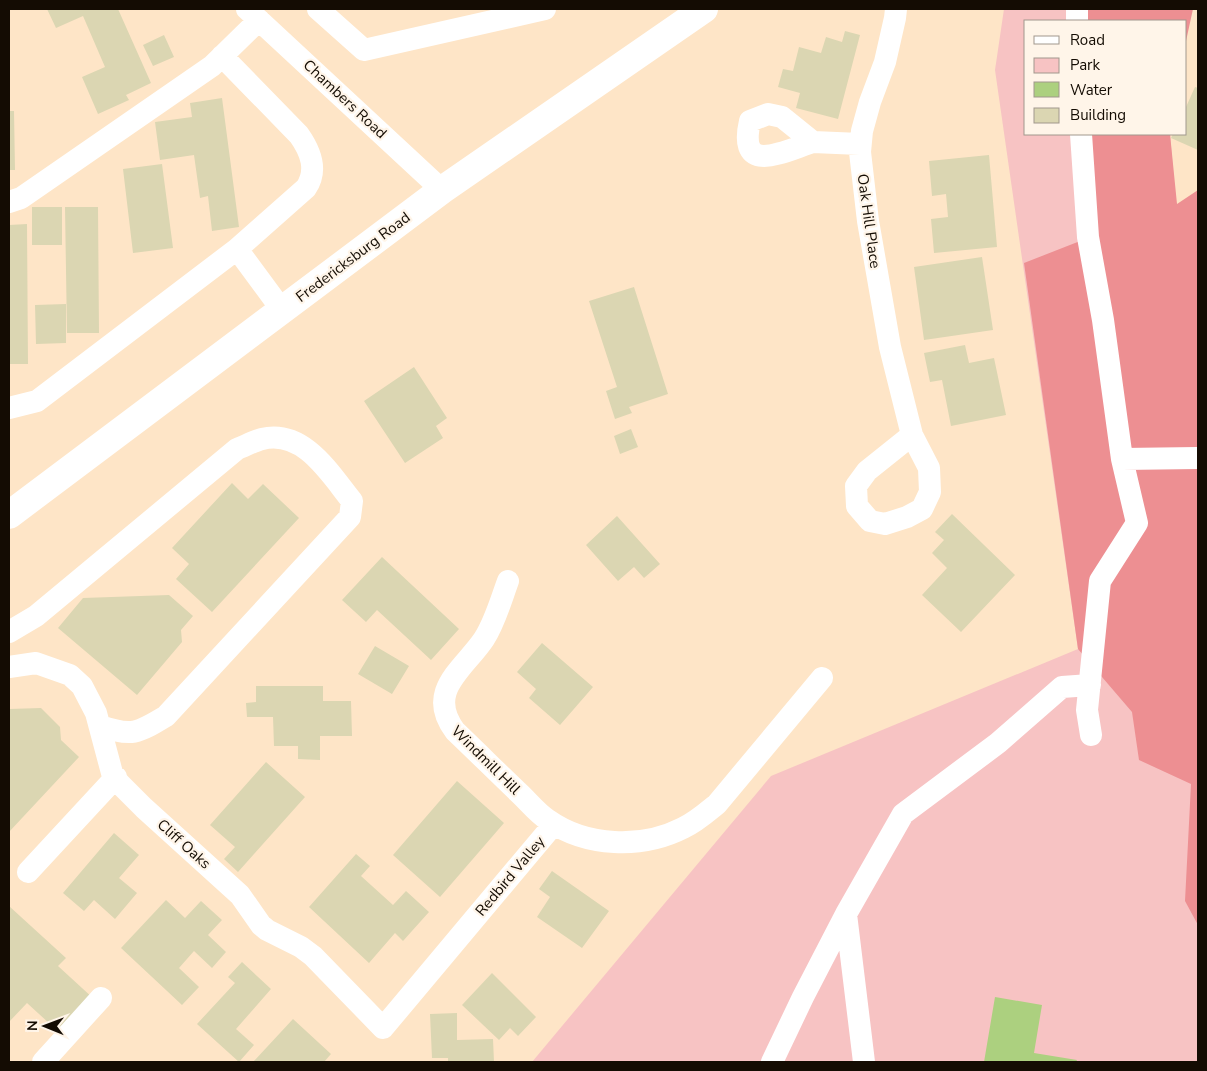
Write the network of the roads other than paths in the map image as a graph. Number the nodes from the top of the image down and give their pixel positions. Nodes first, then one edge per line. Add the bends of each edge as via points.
1 (318, 9) edge
2 (545, 9) edge
3 (704, 9) edge
4 (896, 9) edge
5 (253, 14) edge
6 (222, 56) junction
7 (1081, 135) edge
8 (813, 142) dead end
9 (860, 144) junction
10 (442, 190) junction
11 (9, 202) edge
12 (237, 249) junction
13 (282, 310) junction
14 (9, 408) edge
15 (912, 435) dead end
16 (1198, 458) edge
17 (1122, 459) junction
18 (1198, 463) edge
19 (10, 510) edge
20 (508, 581) dead end
21 (9, 632) edge
22 (9, 667) edge
23 (822, 678) dead end
24 (1090, 686) junction
25 (100, 726) junction
26 (1091, 735) dead end
27 (116, 777) junction
28 (554, 824) junction
29 (28, 872) dead end
30 (846, 914) junction
31 (101, 998) dead end
32 (383, 1028) joint
33 (43, 1062) edge
34 (772, 1062) edge
35 (864, 1062) edge

1 - 2 street via 364,50
3 - 10 main road, Fredericksburg Road
4 - 9 street, Oak Hill Place via 885,62 870,102
5 - 6 street
5 - 10 street, Chambers Road
6 - 11 street via 21,198
6 - 12 street via 299,135 313,159 311,180 306,188
7 - 17 street via 1088,237
8 - 9 street
9 - 15 street, Oak Hill Place via 868,221 890,347
10 - 13 main road, Fredericksburg Road
12 - 13 street
12 - 14 street via 37,401
13 - 19 main road, Fredericksburg Road
16 - 17 street
16 - 18 street
17 - 24 street via 1137,523 1100,581
20 - 28 street, Windmill Hill via 485,638 456,672 446,691 444,712 455,731
21 - 25 street via 36,616 237,449 263,438 288,438 310,451 352,501 350,517 166,716 141,731 119,732
22 - 25 street, Cliff Oaks via 36,663 70,675 89,697
23 - 28 street, Redbird Valley via 717,804 682,829 655,838 626,842 598,840
24 - 26 street
24 - 30 street via 1062,687 998,743 903,814
25 - 27 street, Cliff Oaks via 112,773
27 - 29 street
27 - 32 street, Cliff Oaks via 144,808 240,895 261,925 313,956
28 - 32 street, Redbird Valley
30 - 34 street
30 - 35 street
31 - 33 street

